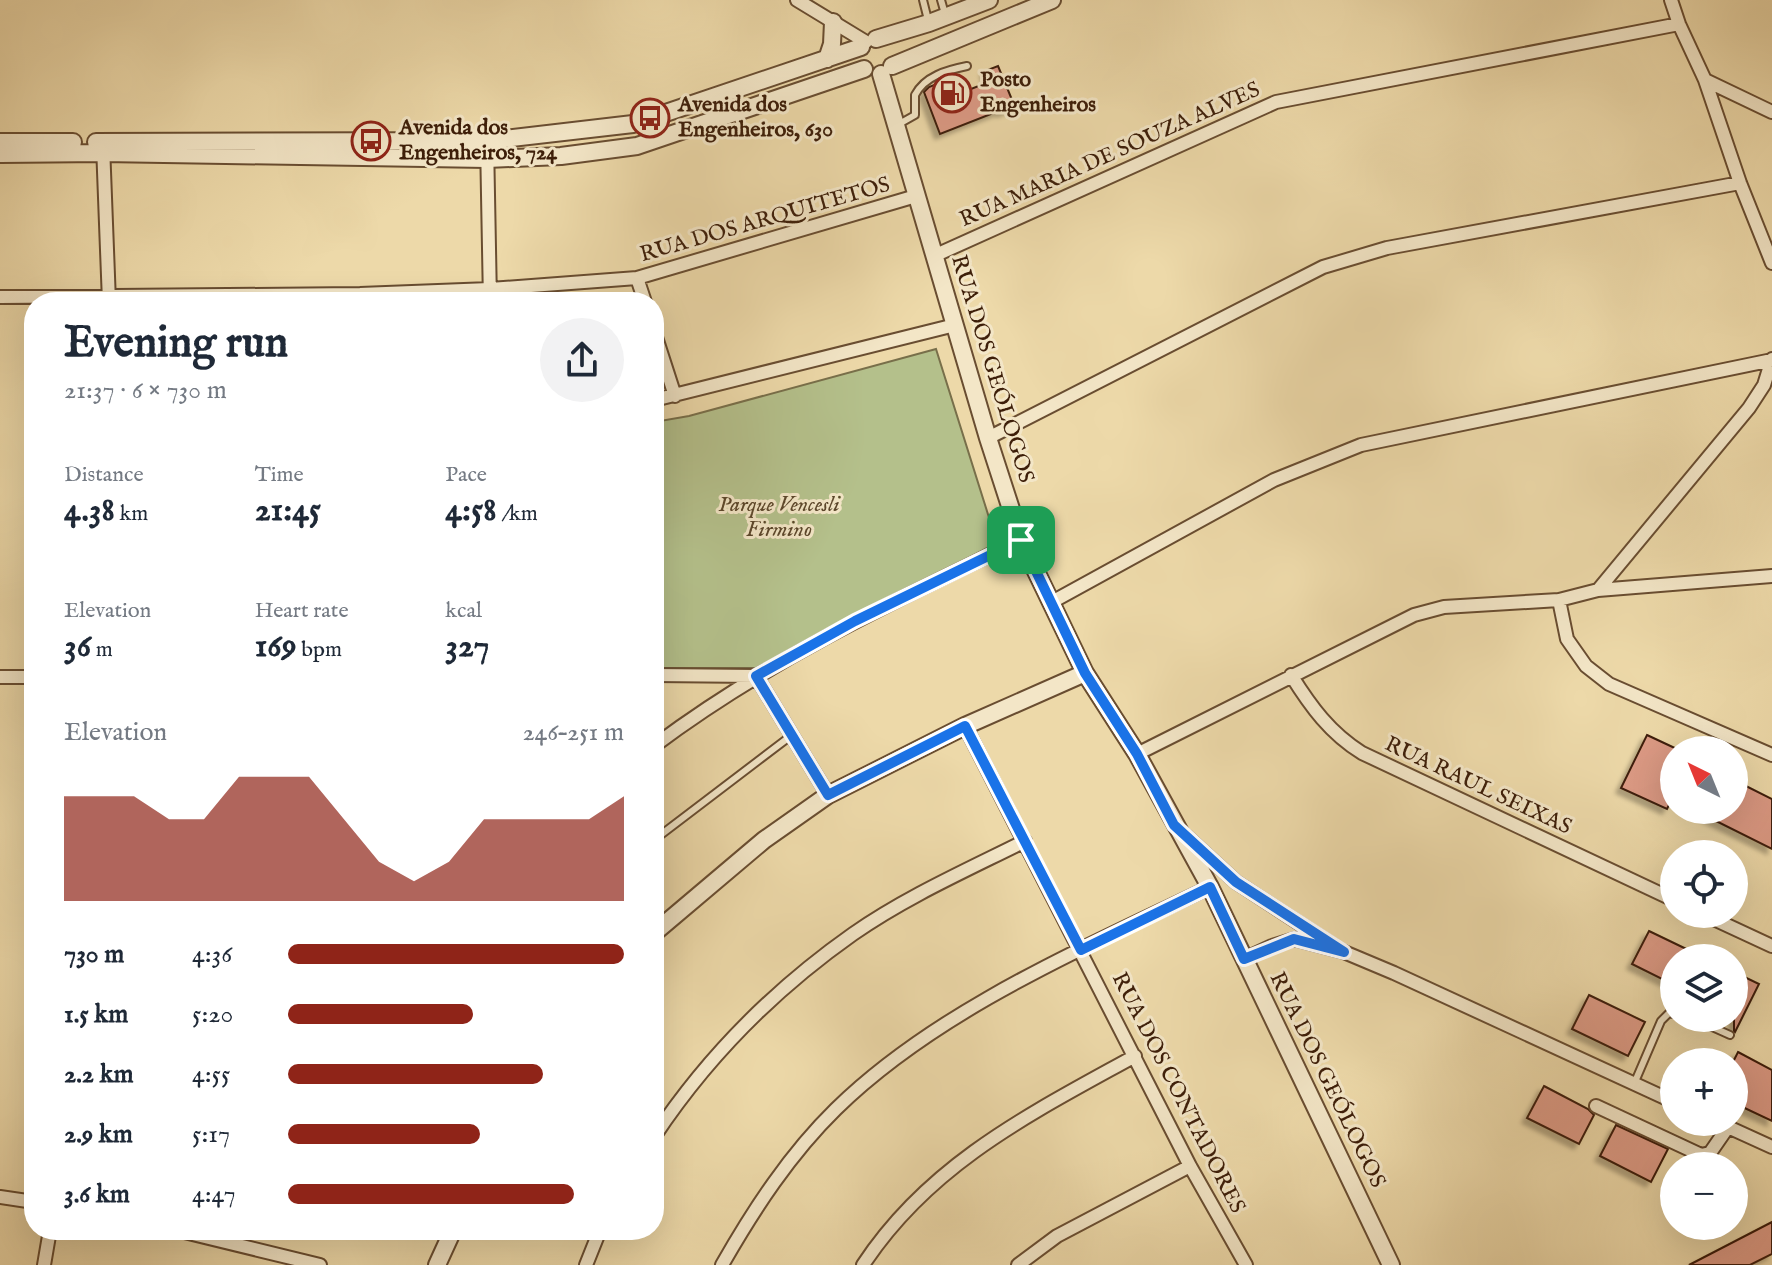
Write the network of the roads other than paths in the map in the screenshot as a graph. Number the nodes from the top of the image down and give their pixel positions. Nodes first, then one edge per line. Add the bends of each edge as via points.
1 (923, 0) edge
2 (941, 0) edge
3 (1052, 0) edge
4 (1671, 0) edge
5 (799, 1) edge
6 (983, 2) edge
7 (947, 17) junction
8 (833, 22) junction
9 (929, 23) junction
10 (1679, 24) junction
11 (987, 27) junction
12 (868, 43) junction
13 (827, 59) junction
14 (967, 66) dead end
15 (864, 69) junction
16 (886, 70) junction
17 (1705, 80) junction
18 (1772, 112) edge
19 (896, 125) junction
20 (487, 141) junction
21 (0, 142) edge
22 (103, 147) junction
23 (0, 154) edge
24 (487, 159) junction
25 (1740, 183) junction
26 (916, 196) junction
27 (936, 255) junction
28 (1772, 263) edge
29 (637, 278) junction
30 (109, 292) edge
31 (490, 292) edge
32 (523, 292) edge
33 (642, 292) edge
34 (0, 297) edge
35 (24, 297) edge
36 (955, 325) junction
37 (1772, 360) edge
38 (664, 362) edge
39 (675, 396) junction
40 (664, 398) edge
41 (988, 438) junction
42 (1021, 540) junction
43 (1772, 576) edge
44 (1598, 590) junction
45 (1559, 600) junction
46 (1050, 603) junction
47 (1085, 673) junction
48 (664, 675) edge
49 (1291, 675) junction
50 (756, 676) junction
51 (0, 677) edge
52 (24, 677) edge
53 (965, 726) junction
54 (792, 735) junction
55 (664, 739) edge
56 (1137, 754) junction
57 (1772, 755) edge
58 (828, 795) junction
59 (1174, 825) junction
60 (664, 832) edge
61 (1025, 841) junction
62 (1210, 887) junction
63 (1660, 893) edge
64 (664, 925) edge
65 (1733, 928) edge
66 (1772, 946) edge
67 (1081, 950) junction
68 (1344, 952) junction
69 (1244, 959) junction
70 (1660, 1023) edge
71 (1723, 1032) edge
72 (1730, 1035) dead end
73 (1135, 1056) junction
74 (1634, 1084) junction
75 (1660, 1096) edge
76 (1596, 1106) dead end
77 (664, 1124) edge
78 (1660, 1136) edge
79 (1660, 1136) edge
80 (1717, 1136) edge
81 (1747, 1136) edge
82 (1772, 1147) edge
83 (1190, 1166) junction
84 (0, 1197) edge
85 (24, 1201) edge
86 (48, 1240) edge
87 (220, 1240) edge
88 (448, 1240) edge
89 (596, 1240) edge
90 (44, 1265) edge
91 (320, 1265) edge
92 (437, 1265) edge
93 (586, 1265) edge
94 (722, 1265) edge
95 (863, 1265) edge
96 (1018, 1265) edge
97 (1246, 1265) edge
98 (1391, 1265) edge

1 - 9 lane
2 - 7 lane
3 - 11 street
4 - 10 street
5 - 8 street
6 - 7 street
6 - 11 street
7 - 9 street
8 - 12 street
8 - 13 street
9 - 12 street
10 - 17 street
10 - 27 street, RUA MARIA DE SOUZA ALVES via 1276,102
11 - 16 street
12 - 13 street
12 - 15 street via 858,56
12 - 16 street via 890,45 894,55
13 - 20 street via 633,124
14 - 19 lane via 929,79 915,95 915,115
15 - 16 street via 872,74
15 - 24 street via 637,146
16 - 19 street, RUA DOS GEÓLOGOS
17 - 18 street
17 - 25 street
19 - 26 street, RUA DOS GEÓLOGOS
20 - 22 street
20 - 24 street
21 - 22 street
22 - 23 street
22 - 24 street
22 - 30 street
24 - 31 street
25 - 28 street
25 - 41 street via 1387,248 1323,267
26 - 27 street, RUA DOS GEÓLOGOS
26 - 29 street, RUA DOS ARQUITETOS
27 - 36 street, RUA DOS GEÓLOGOS
29 - 32 street, RUA DOS ARQUITETOS
29 - 33 street
34 - 35 street, RUA DOS ARQUITETOS
36 - 39 street
36 - 41 street, RUA DOS GEÓLOGOS
37 - 44 street via 1749,408
37 - 46 street via 1361,445 1274,480
38 - 39 street
39 - 40 street
41 - 42 street, RUA DOS GEÓLOGOS
42 - 46 street, RUA DOS GEÓLOGOS
42 - 50 street
43 - 44 street
44 - 45 street
45 - 49 street via 1444,607 1414,615
45 - 57 street via 1567,639 1586,666 1609,684
46 - 47 street, RUA DOS GEÓLOGOS
47 - 53 street
47 - 56 street, RUA DOS GEÓLOGOS
48 - 50 street
49 - 56 street
49 - 63 street, RUA RAUL SEIXAS via 1324,723 1362,753
50 - 54 street
50 - 55 street
51 - 52 street
53 - 58 street
53 - 61 street, RUA DOS CONTADORES
54 - 58 street
54 - 60 lane
56 - 59 street, RUA DOS GEÓLOGOS
58 - 64 street via 764,840
59 - 62 street, RUA DOS GEÓLOGOS
59 - 68 street via 1236,882
61 - 67 street, RUA DOS CONTADORES
61 - 77 street via 922,893 855,933 801,974 751,1016
62 - 67 street
62 - 69 street, RUA DOS GEÓLOGOS
65 - 66 street
67 - 73 street, RUA DOS CONTADORES
67 - 94 street via 960,1015 884,1067 836,1109 790,1160
68 - 69 street via 1294,939
68 - 74 street
69 - 98 street, RUA DOS GEÓLOGOS
70 - 74 lane
71 - 72 lane
73 - 83 street, RUA DOS CONTADORES
73 - 95 street via 987,1140 932,1184
74 - 75 street
76 - 79 street
78 - 80 street via 1701,1155 1710,1153
81 - 82 street
83 - 96 street via 1057,1236
83 - 97 street, RUA DOS CONTADORES
84 - 85 street
86 - 90 street
87 - 91 street
88 - 92 street
89 - 93 street

